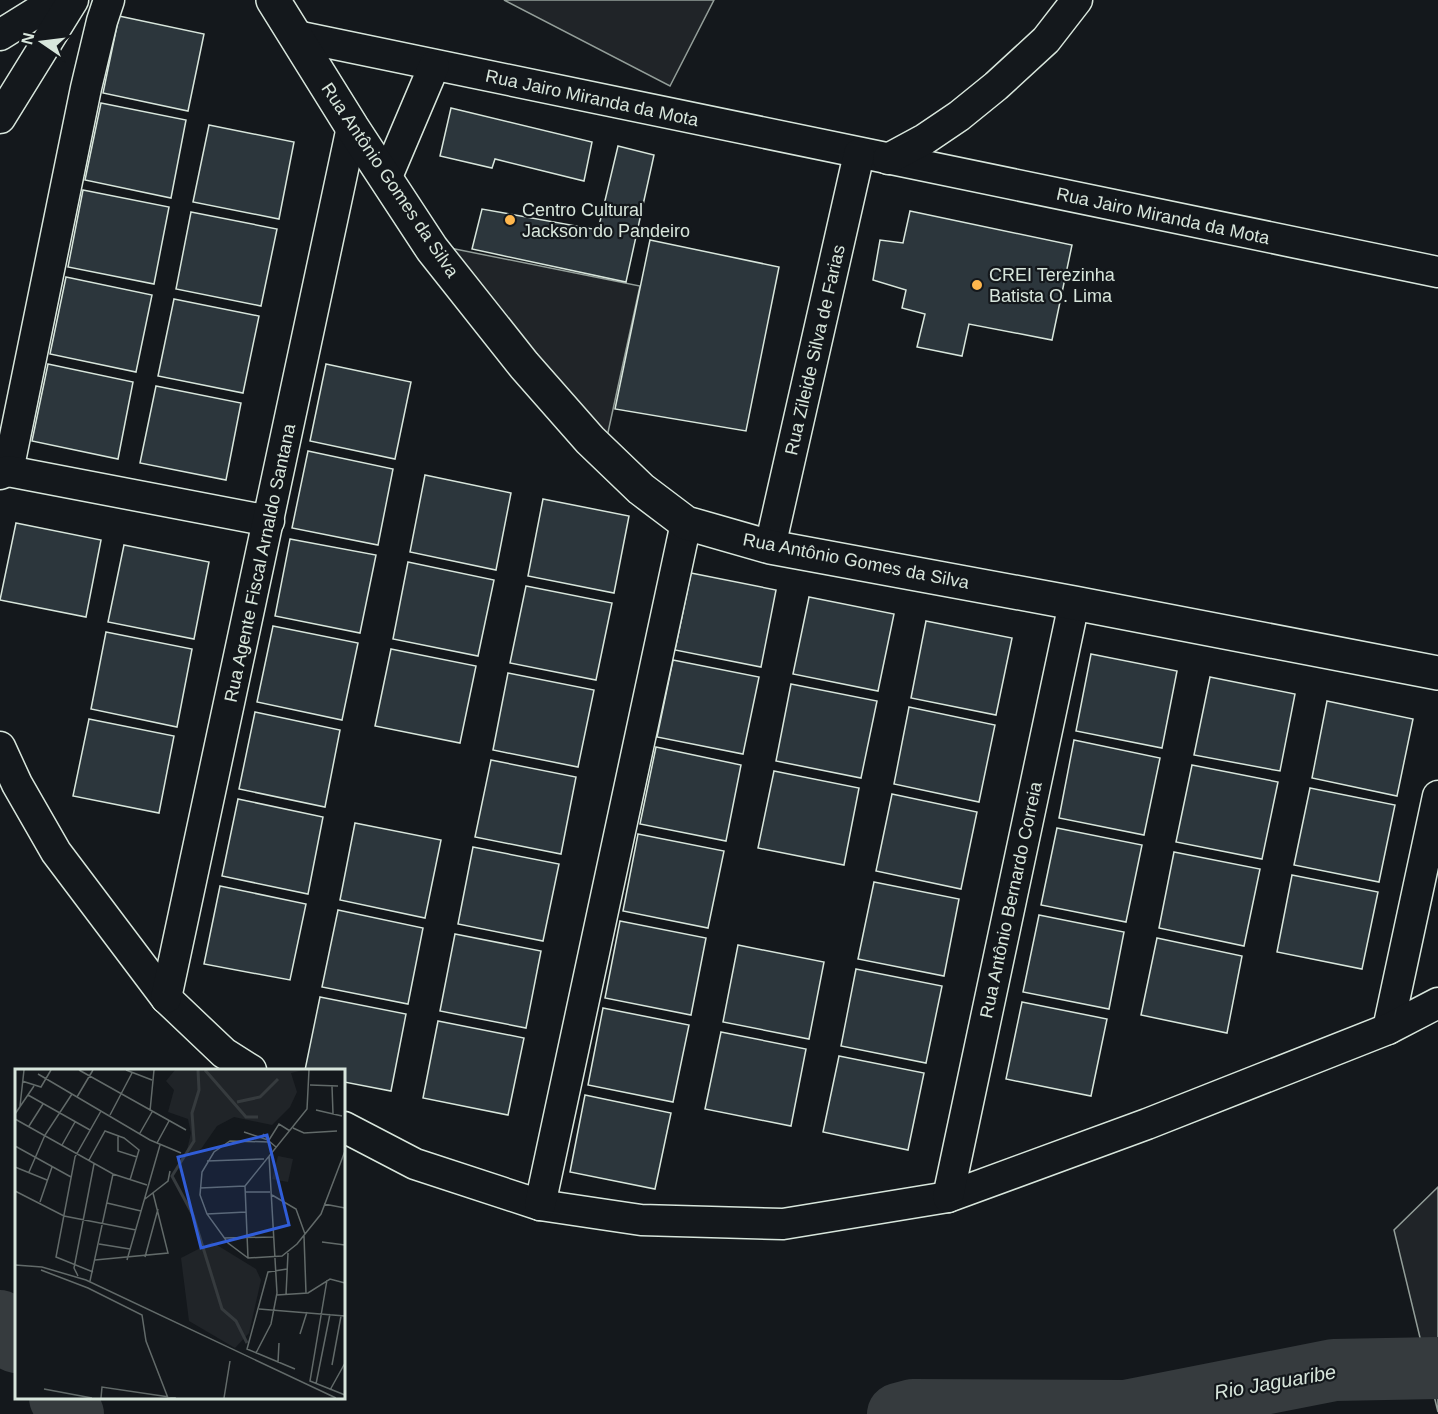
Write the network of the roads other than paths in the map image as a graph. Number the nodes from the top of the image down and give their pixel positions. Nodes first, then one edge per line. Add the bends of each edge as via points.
1 (56, 0) edge
2 (73, 0) edge
3 (109, 0) edge
4 (273, 0) edge
5 (1077, 0) edge
6 (0, 35) edge
7 (296, 36) junction
8 (434, 66) junction
9 (0, 118) edge
10 (352, 127) junction
11 (874, 156) junction
12 (386, 179) junction
13 (1438, 272) edge
14 (4, 473) edge
15 (269, 521) junction
16 (686, 523) junction
17 (770, 547) junction
18 (1074, 603) junction
19 (1438, 674) edge
20 (0, 747) edge
21 (1438, 796) edge
22 (166, 998) junction
23 (1438, 1004) edge
24 (1388, 1029) junction
25 (248, 1069) edge
26 (345, 1128) edge
27 (948, 1197) junction
28 (540, 1205) junction

1 - 6 street
2 - 9 street
3 - 14 street via 86,88
4 - 7 street, Rua Antônio Gomes da Silva
5 - 11 street via 1046,40 959,116 926,139
7 - 8 street, Rua Jairo Miranda da Mota
7 - 10 street, Rua Antônio Gomes da Silva
8 - 11 street, Rua Jairo Miranda da Mota
8 - 12 street
10 - 12 street, Rua Antônio Gomes da Silva
10 - 15 street, Rua Agente Fiscal Arnaldo Santana
11 - 13 street, Rua Jairo Miranda da Mota
11 - 17 street, Rua Zileide Silva de Farias
12 - 16 street, Rua Antônio Gomes da Silva via 432,249 524,365 590,440 641,489
14 - 15 street
15 - 22 street, Rua Agente Fiscal Arnaldo Santana
16 - 17 street, Rua Antônio Gomes da Silva
16 - 28 street
17 - 18 street, Rua Antônio Gomes da Silva
18 - 19 street, Rua Antônio Gomes da Silva
18 - 27 street, Rua Antônio Bernardo Correia
20 - 22 street via 56,852
21 - 24 street
22 - 25 street via 224,1053
23 - 24 street
24 - 27 street
26 - 28 street via 415,1164
27 - 28 street via 783,1224 641,1220

